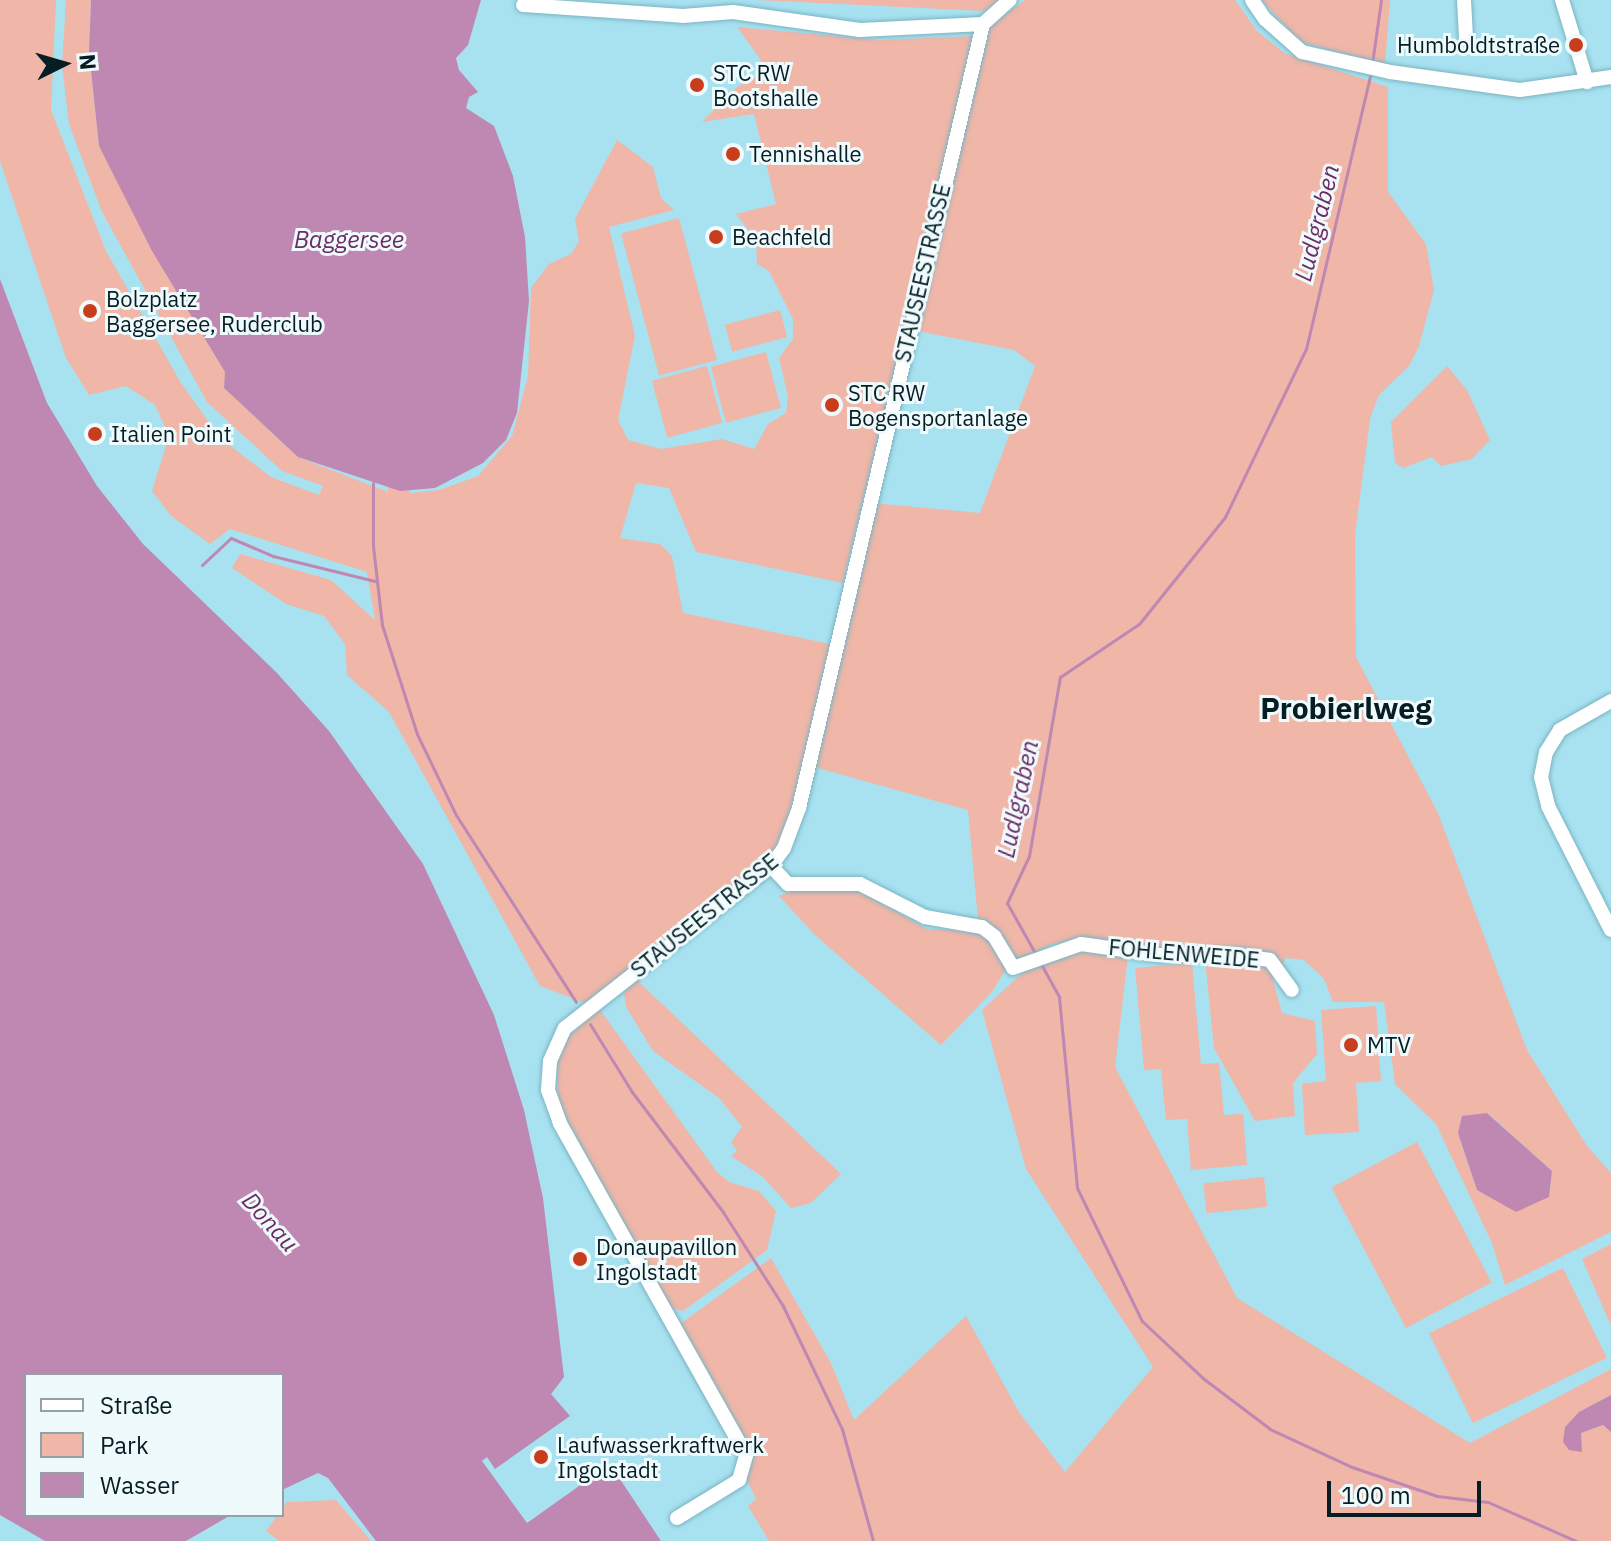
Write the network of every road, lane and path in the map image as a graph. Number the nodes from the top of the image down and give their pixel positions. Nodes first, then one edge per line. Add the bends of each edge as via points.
1 (1010, 0) edge
2 (1252, 0) edge
3 (1464, 0) edge
4 (1562, 0) edge
5 (523, 5) dead end
6 (983, 24) junction
7 (1466, 38) dead end
8 (1611, 77) edge
9 (1587, 82) junction
10 (1611, 701) edge
11 (771, 866) junction
12 (1611, 930) edge
13 (1292, 990) dead end
14 (677, 1518) dead end

1 - 6 street
2 - 9 street via 1302,52 1359,66 1490,89
3 - 7 street
4 - 9 street
5 - 6 street via 683,16 733,12 860,30
6 - 11 street, STAUSEESTRASSE via 799,808
8 - 9 street
10 - 12 street via 1560,730 1546,752 1541,777 1548,806
11 - 13 street, FOHLENWEIDE via 788,884 860,884 925,917 964,920 994,936 1013,968 1046,952 1094,944 1159,955 1264,958
11 - 14 street, STAUSEESTRASSE via 565,1028 550,1061 548,1090 560,1123 746,1455 739,1480

